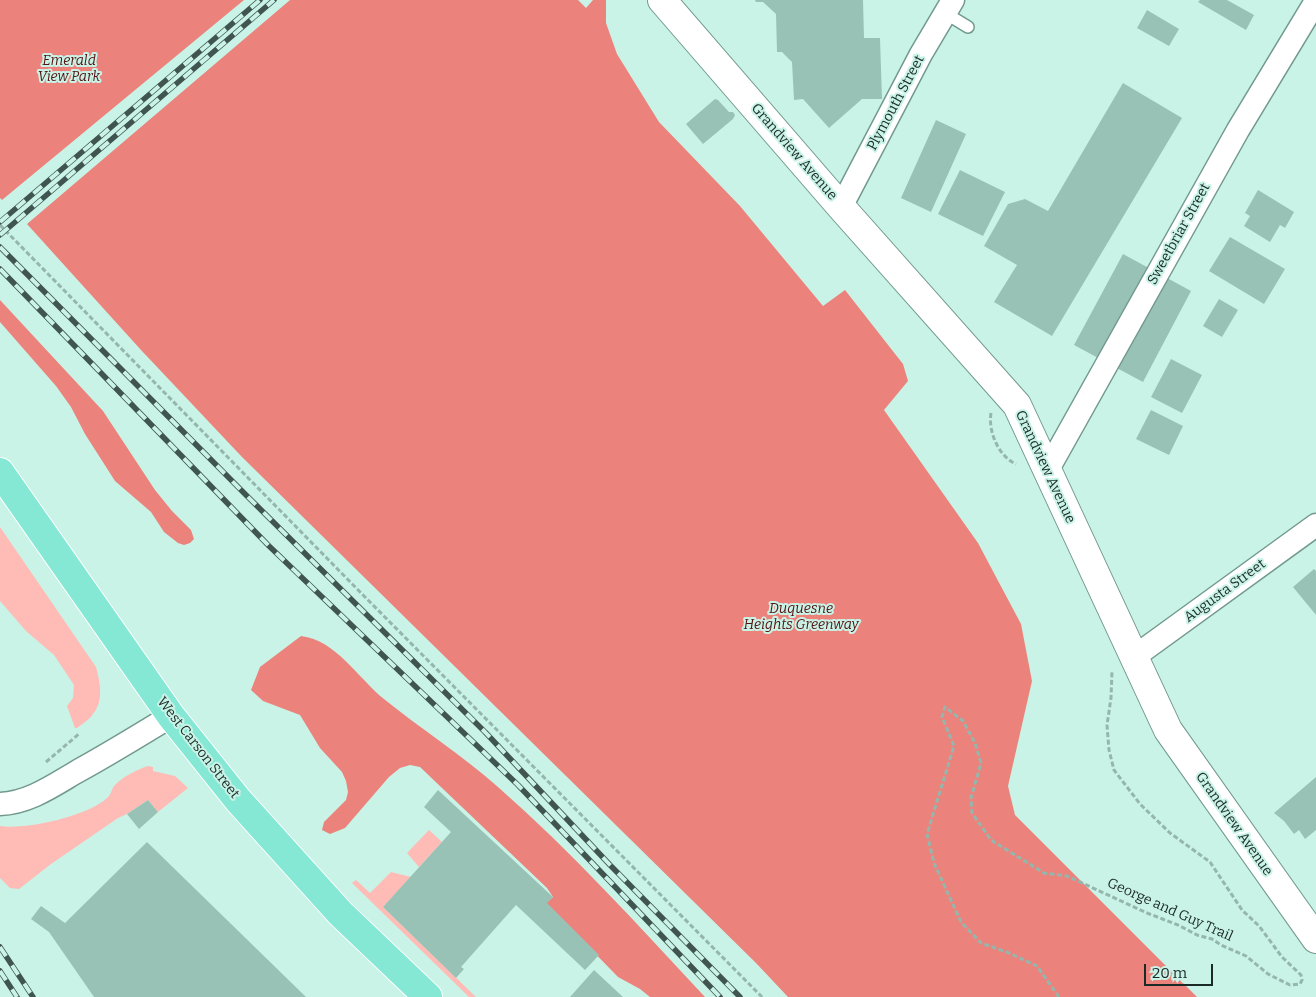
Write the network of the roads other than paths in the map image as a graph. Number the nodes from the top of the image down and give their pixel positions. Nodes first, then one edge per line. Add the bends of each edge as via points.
1 (662, 0) edge
2 (1316, 0) edge
3 (949, 6) edge
4 (968, 27) dead end
5 (841, 207) junction
6 (1047, 471) junction
7 (0, 472) edge
8 (1316, 525) edge
9 (1123, 663) junction
10 (170, 716) junction
11 (0, 804) edge
12 (1316, 939) edge
13 (428, 997) edge

1 - 5 street, Grandview Avenue
2 - 6 street, Sweetbriar Street via 1238,130
3 - 4 lane
3 - 5 street, Plymouth Street
5 - 6 street, Grandview Avenue via 1016,405
6 - 9 street, Grandview Avenue
7 - 10 main road, West Carson Street
8 - 9 street, Augusta Street
9 - 12 street, Grandview Avenue
10 - 11 street via 35,795
10 - 13 main road, West Carson Street via 238,800 340,913

